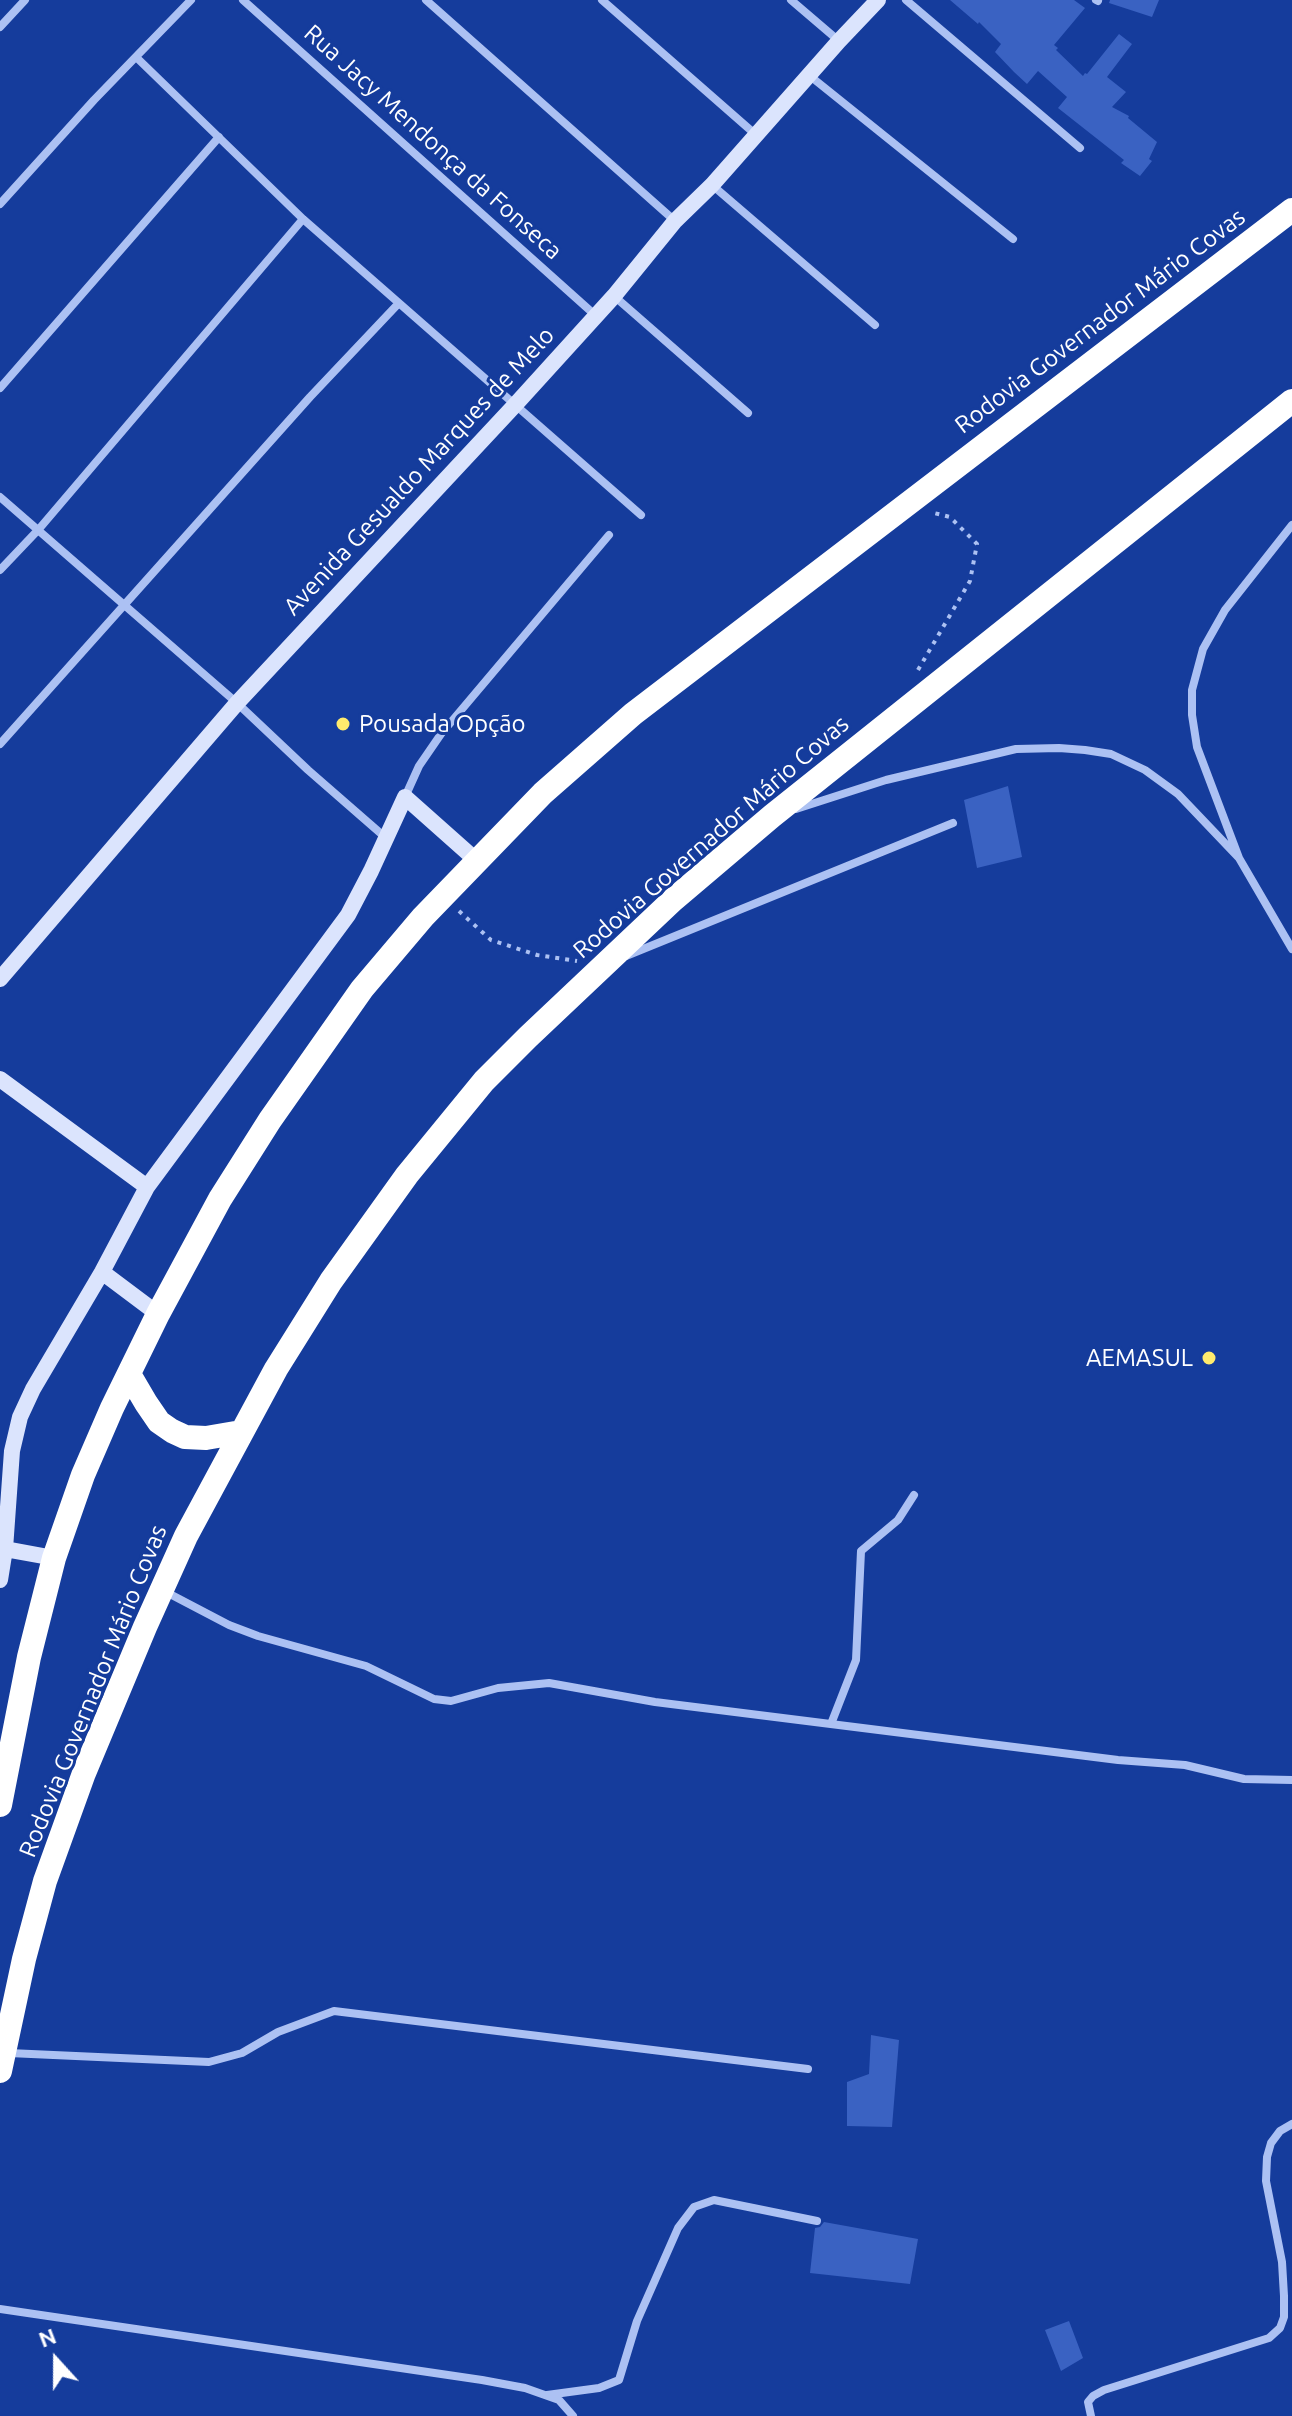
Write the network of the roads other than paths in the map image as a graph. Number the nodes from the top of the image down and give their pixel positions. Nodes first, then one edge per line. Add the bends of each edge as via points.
1 (25, 0) edge
2 (191, 0) edge
3 (243, 0) edge
4 (426, 0) edge
5 (602, 0) edge
6 (791, 0) edge
7 (878, 0) edge
8 (906, 0) edge
9 (0, 27) edge
10 (839, 41) junction
11 (136, 57) junction
12 (810, 76) junction
13 (755, 134) junction
14 (219, 137) junction
15 (1080, 148) dead end
16 (712, 185) junction
17 (0, 204) edge
18 (1292, 210) edge
19 (303, 219) junction
20 (675, 221) junction
21 (1013, 239) dead end
22 (614, 296) junction
23 (398, 304) junction
24 (595, 315) junction
25 (875, 325) dead end
26 (0, 388) edge
27 (1292, 401) edge
28 (515, 405) junction
29 (748, 413) dead end
30 (0, 497) edge
31 (641, 515) dead end
32 (1292, 525) edge
33 (39, 529) junction
34 (609, 535) dead end
35 (0, 570) edge
36 (125, 605) junction
37 (237, 703) junction
38 (0, 744) edge
39 (405, 797) junction
40 (772, 816) junction
41 (953, 823) dead end
42 (386, 839) junction
43 (1239, 858) junction
44 (477, 861) junction
45 (1292, 949) edge
46 (603, 965) junction
47 (0, 979) edge
48 (0, 1079) edge
49 (147, 1187) junction
50 (102, 1272) junction
51 (158, 1314) junction
52 (129, 1374) junction
53 (241, 1432) junction
54 (914, 1495) dead end
55 (2, 1549) edge
56 (54, 1558) junction
57 (0, 1580) edge
58 (161, 1590) junction
59 (831, 1724) junction
60 (1292, 1780) edge
61 (0, 1805) edge
62 (2, 2062) edge
63 (808, 2069) dead end
64 (1292, 2124) edge
65 (817, 2221) dead end
66 (0, 2309) edge
67 (546, 2395) junction
68 (573, 2416) edge
69 (1091, 2416) edge

1 - 9 street
2 - 11 street
3 - 24 street, Rua Jacy Mendonça da Fonseca
4 - 20 street
5 - 13 street
6 - 10 street
7 - 10 street, Avenida Gesualdo Marques de Melo
8 - 15 street
10 - 12 street, Avenida Gesualdo Marques de Melo
11 - 14 street
11 - 17 street
12 - 13 street, Avenida Gesualdo Marques de Melo
12 - 21 street
13 - 16 street, Avenida Gesualdo Marques de Melo
14 - 19 street
14 - 26 street
16 - 20 street, Avenida Gesualdo Marques de Melo
16 - 25 street
18 - 44 highway, Rodovia Governador Mário Covas via 633,714 543,793
19 - 23 street
19 - 33 street
20 - 22 street, Avenida Gesualdo Marques de Melo
22 - 24 street, Avenida Gesualdo Marques de Melo
22 - 29 street
23 - 28 street
23 - 36 street
24 - 28 street, Avenida Gesualdo Marques de Melo
27 - 40 highway, Rodovia Governador Mário Covas
28 - 31 street
28 - 37 street, Avenida Gesualdo Marques de Melo
30 - 33 street
32 - 43 street via 1225,610 1203,649 1192,690 1197,747
33 - 35 street
33 - 36 street
34 - 39 street via 441,734
36 - 37 street
36 - 38 street
37 - 42 street
37 - 47 street, Avenida Gesualdo Marques de Melo
39 - 42 street
39 - 44 street
40 - 43 street via 886,780 1016,749 1085,750 1111,754 1145,770 1178,794
40 - 46 highway, Rodovia Governador Mário Covas
41 - 46 street
42 - 49 street via 348,915
43 - 45 street
44 - 51 highway, Rodovia Governador Mário Covas via 362,989 220,1199
46 - 53 highway, Rodovia Governador Mário Covas via 484,1081 407,1175 331,1281
48 - 49 street
49 - 50 street
50 - 51 street
50 - 55 street via 20,1417
51 - 52 highway, Rodovia Governador Mário Covas
52 - 53 highway via 159,1422 172,1431 206,1438
52 - 56 highway, Rodovia Governador Mário Covas via 83,1475
53 - 58 highway, Rodovia Governador Mário Covas
54 - 59 street via 898,1520 861,1551 856,1660
55 - 56 street
55 - 57 street
56 - 61 highway, Rodovia Governador Mário Covas
58 - 59 street via 229,1625 366,1666 434,1699 451,1701 498,1688 549,1683
58 - 62 highway, Rodovia Governador Mário Covas via 45,1881
59 - 60 street via 1185,1765 1244,1779
62 - 63 street via 209,2062 242,2053 278,2032 334,2011
64 - 69 street via 1280,2131 1267,2157 1266,2181 1284,2285 1280,2328 1269,2338 1104,2390 1088,2402
65 - 67 street via 714,2200 694,2207 678,2228 637,2321 619,2380
66 - 67 street via 482,2380
67 - 68 street via 559,2400

